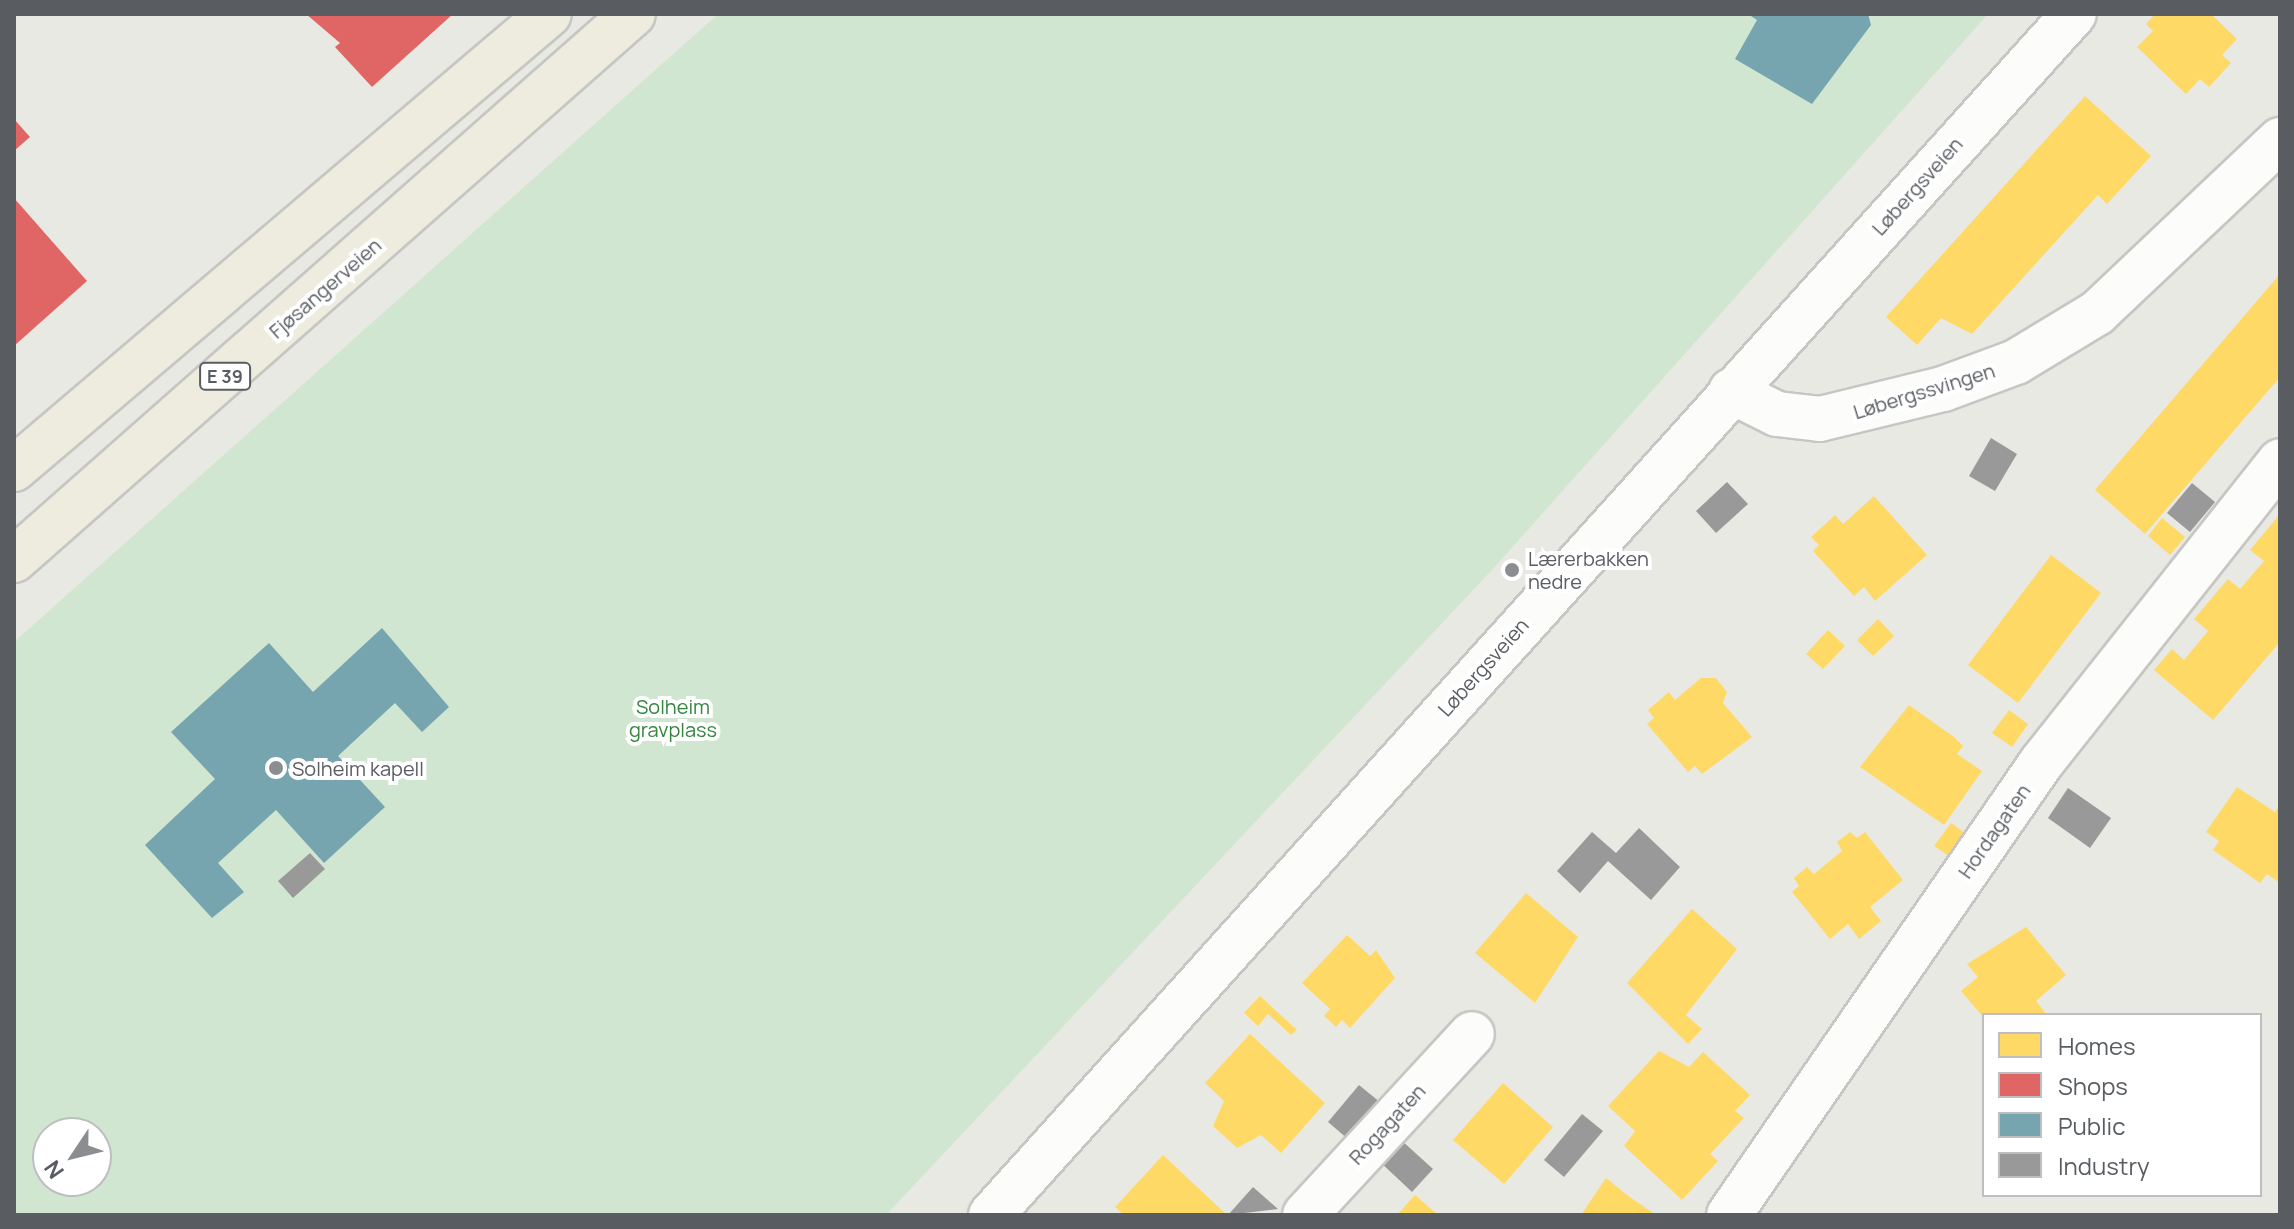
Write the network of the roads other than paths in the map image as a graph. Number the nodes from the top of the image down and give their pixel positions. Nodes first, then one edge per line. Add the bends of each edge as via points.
1 (549, 14) edge
2 (633, 14) edge
3 (2074, 14) edge
4 (2280, 140) edge
5 (1731, 391) junction
6 (2280, 461) edge
7 (14, 469) edge
8 (14, 560) edge
9 (1472, 1034) dead end
10 (991, 1215) edge
11 (1305, 1215) edge
12 (1729, 1215) edge

1 - 7 highway
2 - 8 highway, Fjøsangerveien / E 39
3 - 5 street, Løbergsveien
4 - 5 street, Løbergssvingen via 2097,313 2016,362 1943,389 1820,419 1777,414
5 - 10 street, Løbergsveien
6 - 12 street, Hordagaten via 2041,763
9 - 11 street, Rogagaten

